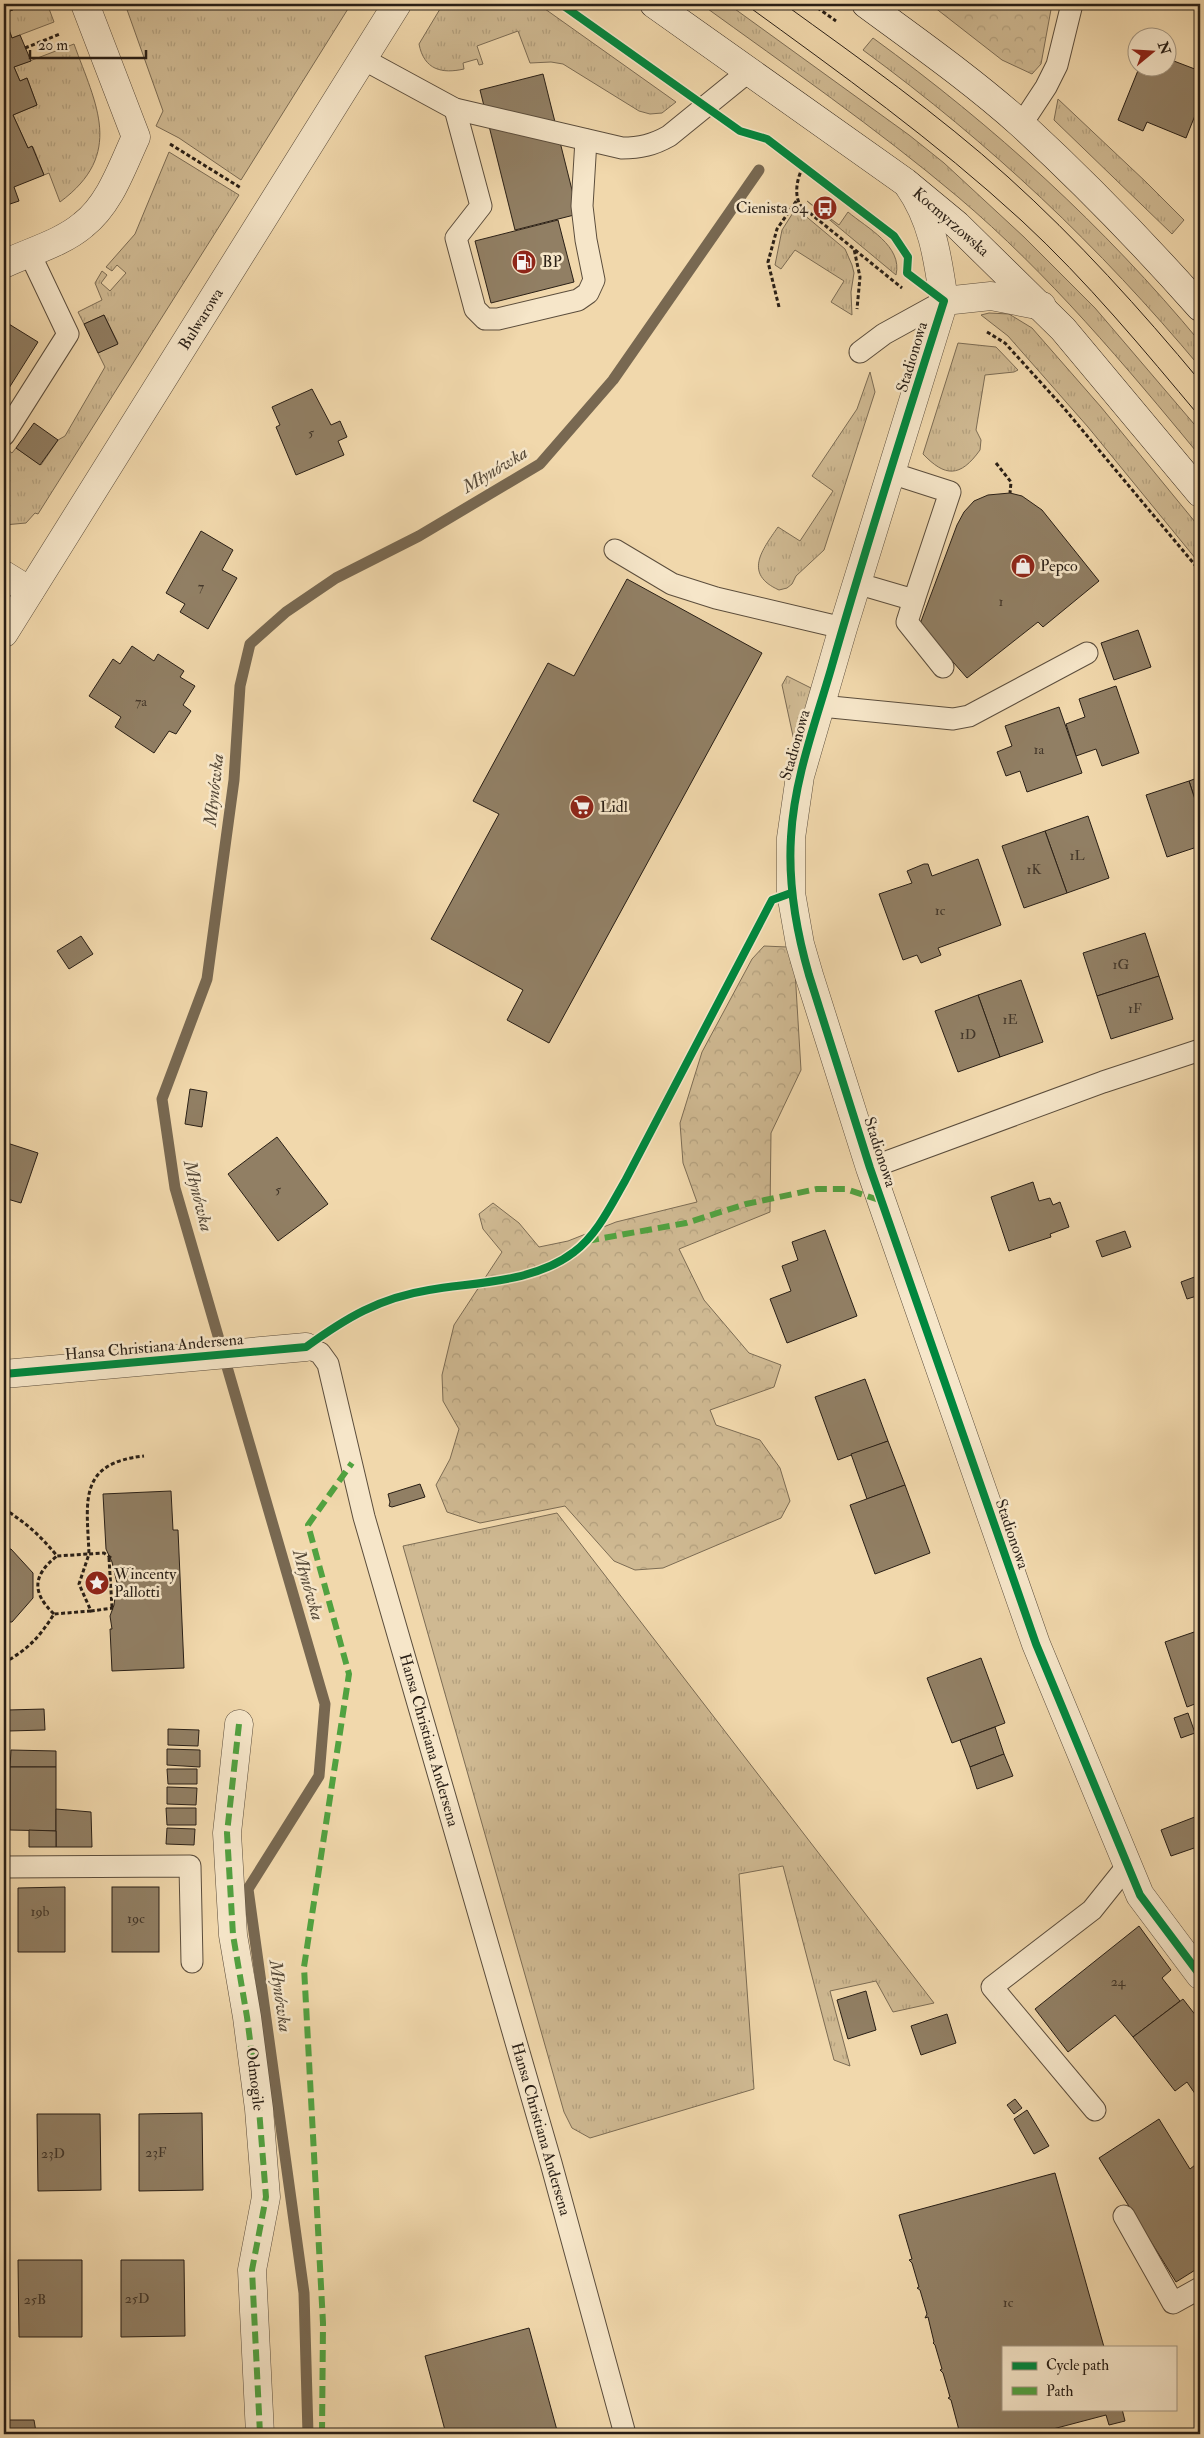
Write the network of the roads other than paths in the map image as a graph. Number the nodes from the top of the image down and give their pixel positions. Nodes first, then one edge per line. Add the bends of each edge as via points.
1 (85, 4) edge
2 (397, 4) edge
3 (654, 4) edge
4 (866, 4) edge
5 (1072, 4) edge
6 (363, 59) junction
7 (749, 71) junction
8 (456, 109) junction
9 (1021, 125) junction
10 (586, 140) junction
11 (905, 182) junction
12 (29, 252) junction
13 (4, 264) edge
14 (944, 301) junction
15 (1042, 306) junction
16 (1200, 308) edge
17 (860, 352) dead end
18 (4, 435) edge
19 (891, 473) junction
20 (1200, 493) edge
21 (615, 550) dead end
22 (4, 575) edge
23 (856, 583) junction
24 (30, 592) junction
25 (914, 600) junction
26 (842, 628) junction
27 (4, 633) edge
28 (1087, 653) dead end
29 (943, 667) dead end
30 (821, 706) junction
31 (1200, 1050) edge
32 (870, 1168) junction
33 (306, 1347) joint
34 (4, 1374) edge
35 (239, 1724) dead end
36 (1128, 1865) junction
37 (4, 1867) edge
38 (192, 1962) dead end
39 (1200, 1975) edge
40 (1095, 2110) dead end
41 (1124, 2216) dead end
42 (1200, 2288) edge
43 (260, 2434) edge
44 (625, 2434) edge

1 - 12 street via 136,137 112,189 93,216 71,233
2 - 6 street, Bulwarowa
3 - 7 street, Kocmyrzowska
4 - 9 street
5 - 9 lane via 1057,65
6 - 8 lane
6 - 24 street, Bulwarowa
7 - 10 lane via 656,144 622,148
7 - 11 street, Kocmyrzowska
8 - 10 lane
8 - 10 lane via 481,206 456,238 475,309 485,319 498,319 578,300 592,288 594,272 582,206
9 - 16 street via 1092,191
11 - 14 street, Stadionowa via 929,225
11 - 15 street, Kocmyrzowska via 957,225
12 - 13 street
12 - 18 lane via 68,334
14 - 15 street via 991,296
14 - 17 lane via 884,334
14 - 19 street, Stadionowa
15 - 20 street, Kocmyrzowska
19 - 23 street, Stadionowa
19 - 25 lane via 950,492
21 - 26 lane via 672,584 716,598
22 - 24 street
23 - 25 lane
23 - 26 street, Stadionowa
24 - 27 street, Bulwarowa
25 - 29 lane via 907,622
26 - 30 street, Stadionowa
28 - 30 lane via 969,716 953,718
30 - 32 street, Stadionowa via 796,796 790,838 791,893 808,975
31 - 32 lane via 1103,1082
32 - 36 street, Stadionowa via 1036,1644
33 - 34 street, Hansa Christiana Andersena
33 - 44 lane, Hansa Christiana Andersena via 320,1353 328,1364 364,1517 551,2163
35 - 43 street, Odmogile via 227,1833 232,1935 259,2109 266,2197 252,2270
36 - 39 street, Stadionowa via 1140,1895
36 - 40 lane via 1092,1910 992,1987
37 - 38 lane via 190,1866
41 - 42 lane via 1173,2303

